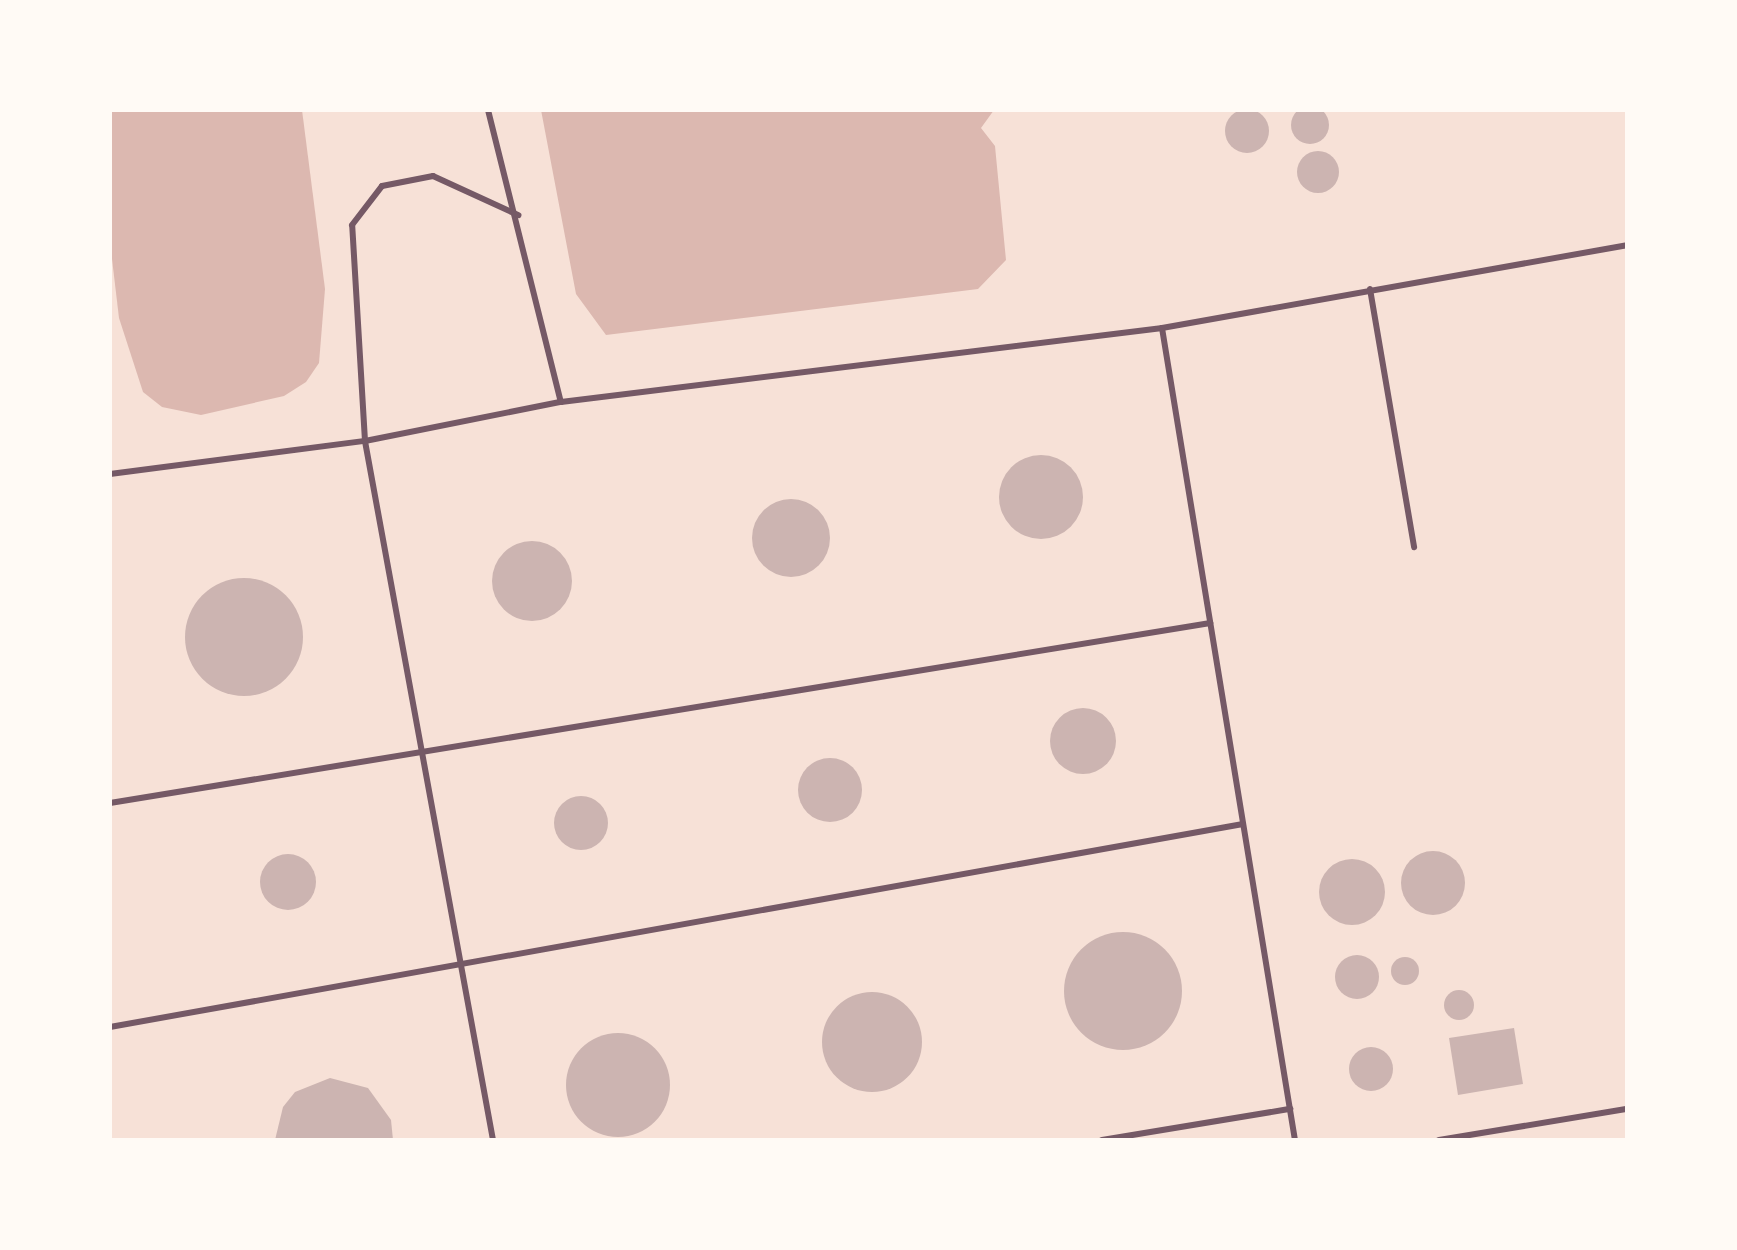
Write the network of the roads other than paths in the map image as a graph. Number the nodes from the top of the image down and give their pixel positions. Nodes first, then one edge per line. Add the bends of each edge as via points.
1 (488, 110) edge
2 (518, 215) junction
3 (1627, 245) edge
4 (1370, 289) junction
5 (1162, 328) junction
6 (561, 402) junction
7 (365, 441) junction
8 (110, 474) edge
9 (1414, 547) dead end
10 (1210, 623) junction
11 (424, 755) junction
12 (110, 803) edge
13 (1243, 824) junction
14 (461, 970) junction
15 (110, 1027) edge
16 (1290, 1109) junction
17 (1627, 1109) edge
18 (493, 1140) edge
19 (1102, 1140) edge
20 (1295, 1140) edge
21 (1439, 1140) edge

1 - 2 lane
2 - 6 lane
2 - 7 lane via 433,176 382,186 352,225
3 - 4 lane
4 - 5 lane
4 - 9 lane
5 - 6 lane
5 - 10 lane
6 - 7 lane
7 - 8 lane
7 - 11 lane
10 - 11 lane
10 - 13 lane
11 - 12 lane
11 - 14 lane
13 - 14 lane
13 - 16 lane
14 - 15 lane
14 - 18 lane
16 - 19 lane
16 - 20 lane
17 - 21 lane

